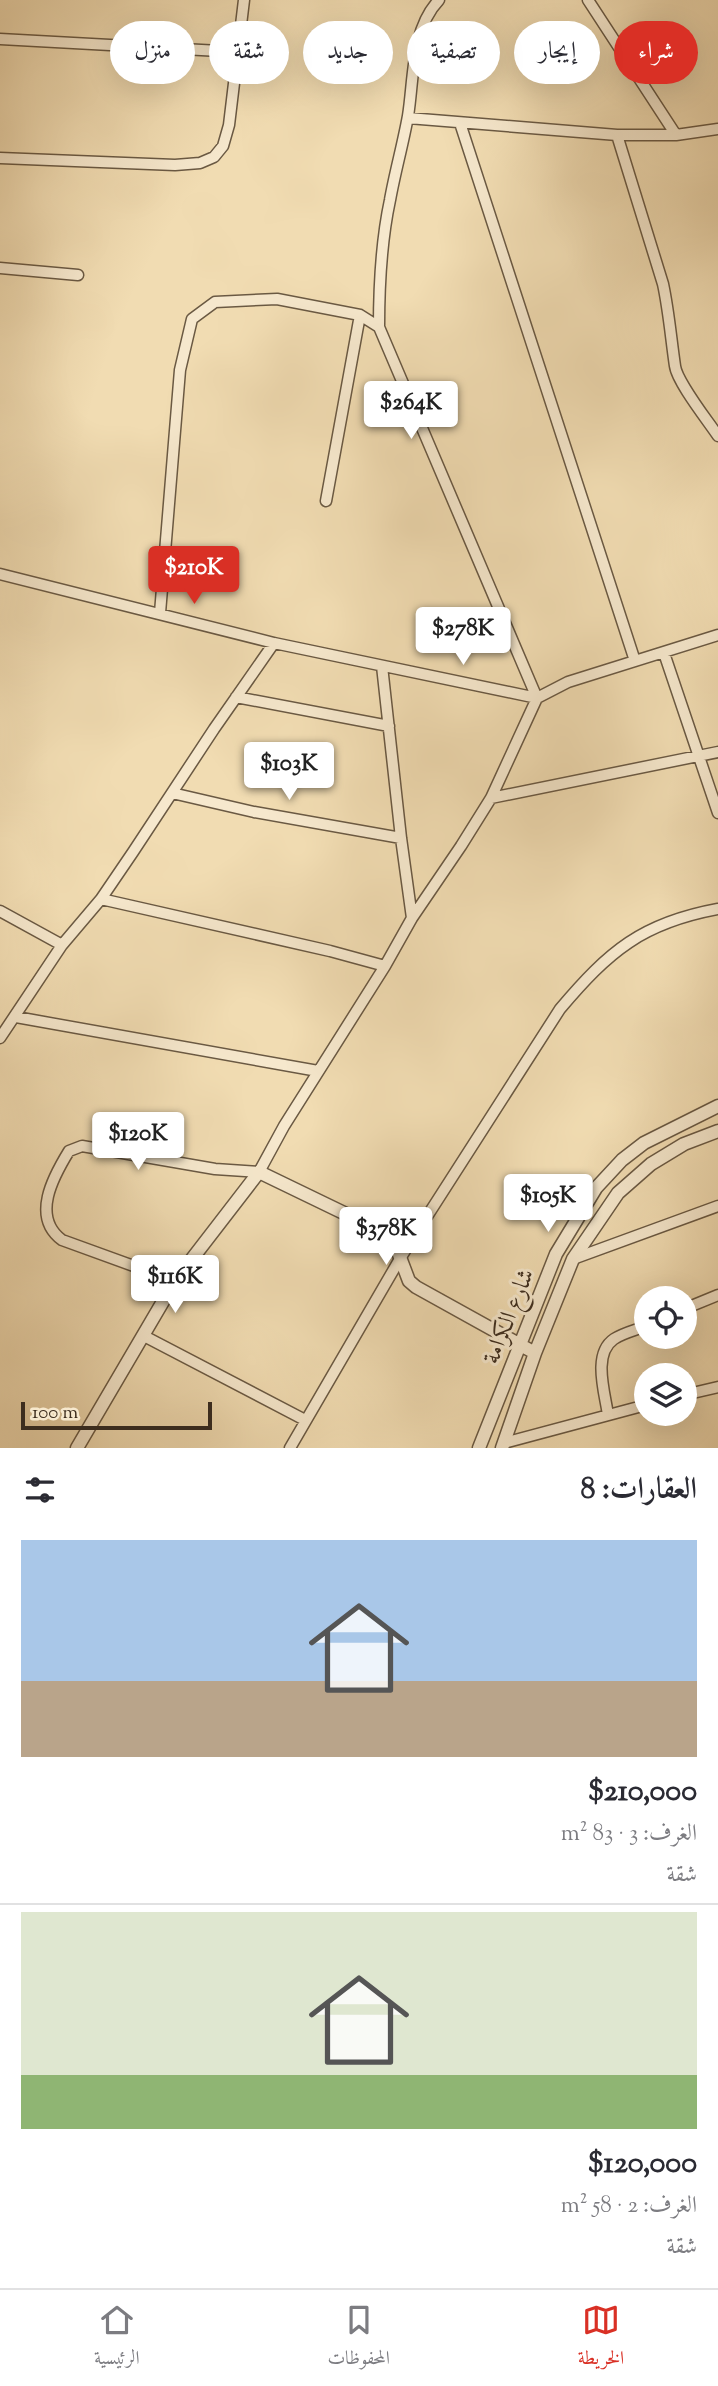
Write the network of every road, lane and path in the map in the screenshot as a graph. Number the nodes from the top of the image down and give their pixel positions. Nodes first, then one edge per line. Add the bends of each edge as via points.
1 (244, 0) edge
2 (439, 0) edge
3 (589, 0) edge
4 (242, 21) edge
5 (0, 39) edge
6 (209, 50) edge
7 (234, 84) edge
8 (408, 118) junction
9 (460, 123) junction
10 (718, 129) edge
11 (617, 135) junction
12 (677, 135) junction
13 (0, 158) edge
14 (0, 268) edge
15 (78, 275) dead end
16 (360, 315) junction
17 (379, 327) junction
18 (718, 436) edge
19 (326, 501) dead end
20 (0, 574) edge
21 (160, 613) junction
22 (718, 635) edge
23 (274, 643) junction
24 (664, 653) junction
25 (635, 661) junction
26 (382, 666) junction
27 (236, 697) junction
28 (537, 698) junction
29 (389, 726) junction
30 (718, 752) edge
31 (699, 757) junction
32 (172, 793) junction
33 (491, 798) junction
34 (718, 813) edge
35 (401, 838) junction
36 (100, 899) junction
37 (718, 909) edge
38 (0, 911) edge
39 (412, 918) junction
40 (62, 945) junction
41 (385, 966) junction
42 (16, 1017) junction
43 (0, 1038) edge
44 (318, 1071) junction
45 (718, 1106) edge
46 (718, 1131) edge
47 (259, 1172) junction
48 (718, 1206) edge
49 (401, 1257) junction
50 (573, 1259) junction
51 (175, 1281) junction
52 (718, 1295) edge
53 (697, 1304) edge
54 (634, 1331) edge
55 (144, 1336) junction
56 (519, 1346) junction
57 (535, 1353) junction
58 (718, 1387) edge
59 (697, 1392) edge
60 (634, 1408) edge
61 (608, 1415) junction
62 (305, 1420) junction
63 (503, 1445) edge
64 (77, 1448) edge
65 (289, 1448) edge
66 (479, 1448) edge

1 - 4 street
2 - 8 street via 424,19
3 - 12 street
5 - 6 street
7 - 13 street via 227,137 214,157 200,163
8 - 9 street
8 - 17 street via 381,258
9 - 11 street
9 - 25 street
10 - 12 street
11 - 12 street
11 - 18 street via 663,284 674,366
14 - 15 street
16 - 17 street
16 - 19 street
16 - 21 street via 277,299 215,302 192,319 180,370
17 - 28 street
20 - 21 street
21 - 23 street
22 - 24 street
23 - 26 street
23 - 27 street
24 - 25 street
24 - 31 street
25 - 28 street via 568,682
26 - 28 street
26 - 29 street
27 - 29 street
27 - 32 street
28 - 33 street
29 - 35 street
30 - 31 street
31 - 33 street
31 - 34 street
32 - 35 street
32 - 36 street
33 - 39 street
35 - 39 street
36 - 40 street
36 - 41 street
37 - 49 street via 650,928 581,984 536,1045
38 - 40 street
39 - 41 street
40 - 42 street
41 - 44 street
42 - 43 street
42 - 44 street
44 - 47 street
45 - 56 street, شارع الكرامة via 645,1143 596,1188 556,1254
46 - 50 street, شارع الكرامة via 651,1164 618,1193
47 - 49 street via 379,1230 395,1244
47 - 51 street
47 - 51 street via 82,1146 69,1151 51,1187 47,1207 50,1229 62,1240
48 - 50 street
49 - 56 street via 409,1281 416,1287
49 - 62 street
50 - 57 street, شارع الكرامة
51 - 55 street
52 - 53 street
54 - 61 street via 614,1339 603,1353
55 - 62 street
55 - 64 street
56 - 57 street
56 - 66 street, شارع الكرامة
57 - 63 street, شارع الكرامة
58 - 59 street
60 - 61 street
61 - 63 street
62 - 65 street

